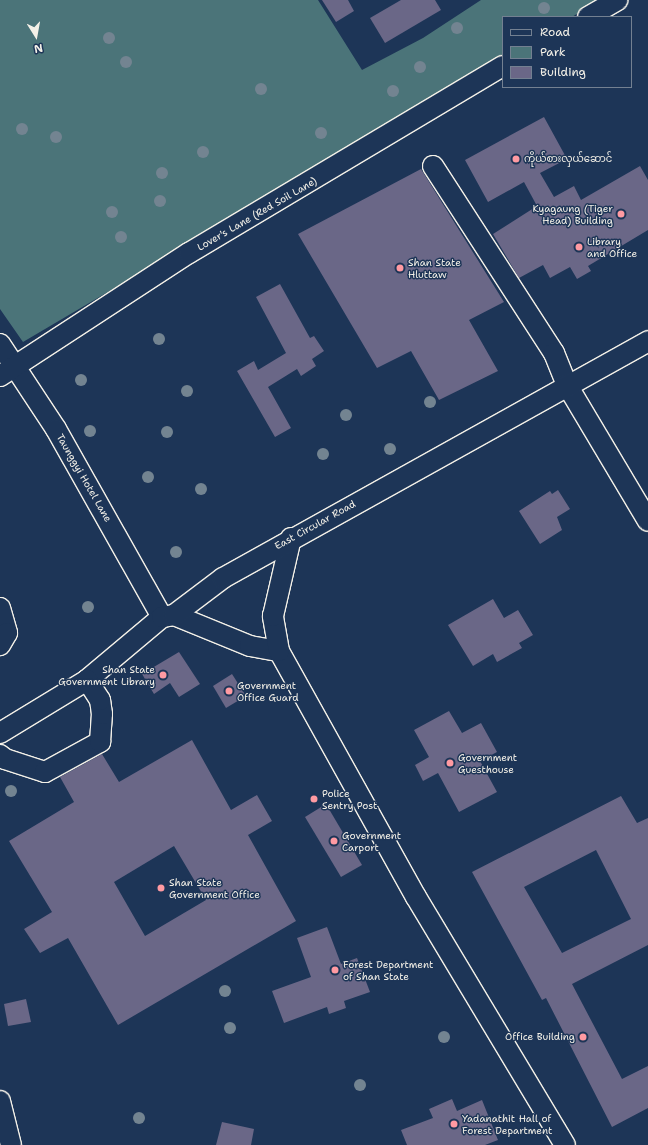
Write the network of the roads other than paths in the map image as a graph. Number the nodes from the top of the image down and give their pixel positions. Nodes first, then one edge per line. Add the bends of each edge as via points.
1 (618, 0) edge
2 (590, 16) edge
3 (502, 67) edge
4 (433, 166) dead end
5 (648, 341) edge
6 (0, 344) edge
7 (7, 372) edge
8 (567, 385) junction
9 (648, 521) edge
10 (291, 538) junction
11 (0, 608) edge
12 (168, 616) junction
13 (0, 645) edge
14 (279, 651) junction
15 (87, 680) junction
16 (0, 733) edge
17 (0, 755) edge
18 (0, 1101) edge
19 (11, 1145) edge
20 (565, 1145) edge

1 - 2 street
3 - 7 street, Lover's Lane (Red Soil Lane) via 189,253
4 - 8 street via 554,353
5 - 8 street, East Circular Road
6 - 7 street, Taunggyi Hotel Lane
7 - 12 street, Taunggyi Hotel Lane via 56,429
8 - 9 street
8 - 10 street, East Circular Road
10 - 12 street, East Circular Road via 223,578
10 - 14 street via 273,616
11 - 13 street via 7,633
12 - 14 street via 250,646
12 - 15 street, East Circular Road
14 - 20 street via 416,897
15 - 16 street, East Circular Road
15 - 17 street via 100,700 100,742 45,772
18 - 19 street

